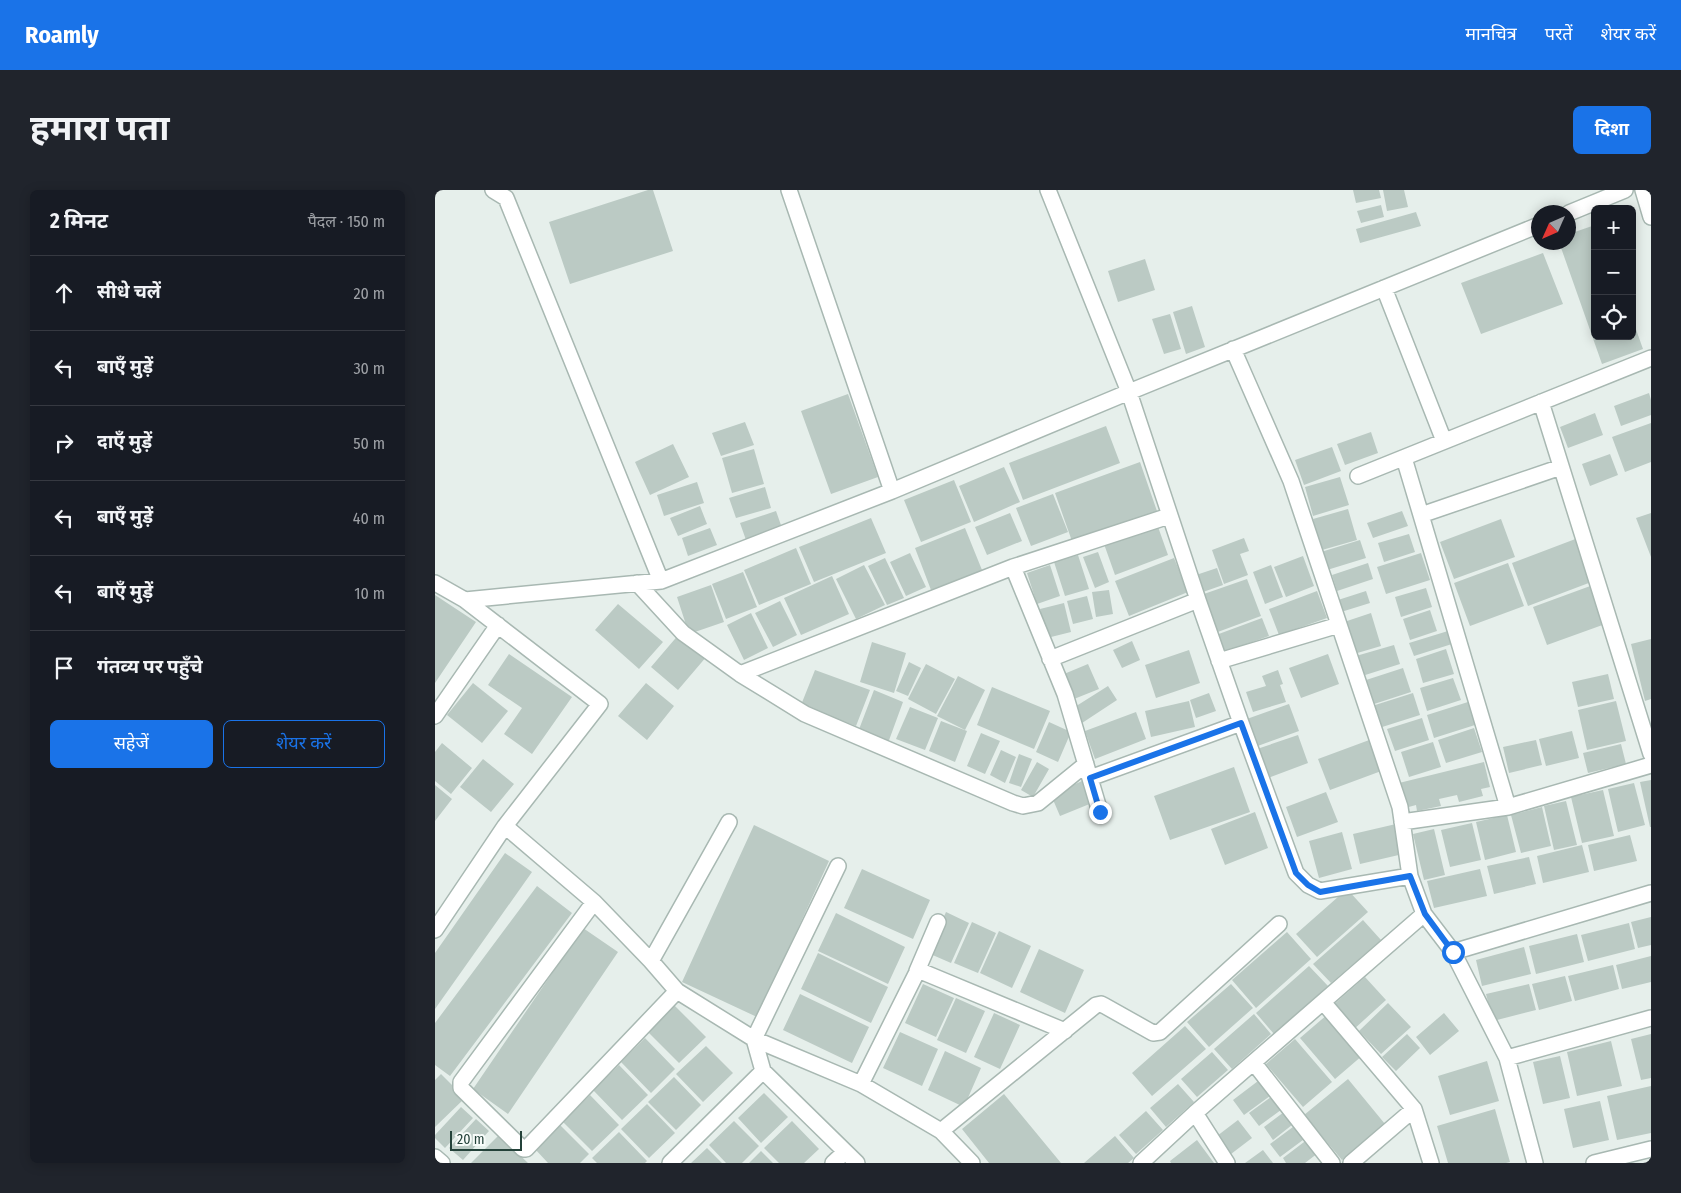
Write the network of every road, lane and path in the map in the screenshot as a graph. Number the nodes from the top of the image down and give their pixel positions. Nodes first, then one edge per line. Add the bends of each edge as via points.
1 (493, 190) edge
2 (789, 190) edge
3 (1047, 190) edge
4 (1625, 190) edge
5 (1643, 190) edge
6 (1576, 210) edge
7 (1651, 217) edge
8 (1531, 228) edge
9 (1384, 288) junction
10 (1233, 349) junction
11 (1651, 358) edge
12 (1129, 392) junction
13 (1541, 402) junction
14 (1443, 441) junction
15 (1404, 458) junction
16 (1561, 467) junction
17 (1358, 476) dead end
18 (892, 491) junction
19 (1421, 515) junction
20 (1169, 516) junction
21 (1013, 567) junction
22 (661, 581) junction
23 (435, 583) edge
24 (637, 583) junction
25 (465, 600) junction
26 (1198, 600) junction
27 (498, 625) junction
28 (1339, 625) junction
29 (1050, 658) junction
30 (1219, 661) junction
31 (740, 674) junction
32 (435, 716) edge
33 (1241, 723) junction
34 (1651, 754) edge
35 (1651, 765) edge
36 (1088, 771) junction
37 (1508, 806) junction
38 (1100, 812) dead end
39 (729, 822) dead end
40 (1402, 822) junction
41 (505, 826) junction
42 (838, 866) dead end
43 (1410, 876) junction
44 (1651, 893) edge
45 (594, 902) junction
46 (1425, 914) junction
47 (938, 922) dead end
48 (1279, 924) dead end
49 (435, 930) edge
50 (1453, 952) junction
51 (651, 961) junction
52 (917, 971) junction
53 (677, 992) junction
54 (1323, 1002) junction
55 (1651, 1018) edge
56 (1065, 1031) junction
57 (754, 1039) junction
58 (1507, 1058) junction
59 (1254, 1063) junction
60 (763, 1070) junction
61 (861, 1084) junction
62 (1415, 1109) junction
63 (1195, 1113) junction
64 (941, 1131) junction
65 (1651, 1149) edge
66 (845, 1152) junction
67 (435, 1157) edge
68 (442, 1163) edge
69 (670, 1163) edge
70 (833, 1163) edge
71 (857, 1163) edge
72 (972, 1163) edge
73 (1141, 1163) edge
74 (1227, 1163) edge
75 (1331, 1163) edge
76 (1351, 1163) edge
77 (1431, 1163) edge
78 (1535, 1163) edge
79 (1594, 1163) edge

1 - 22 street via 506,198
2 - 18 street
3 - 12 street
4 - 6 street
5 - 7 street
8 - 9 street
9 - 10 street
9 - 14 street
10 - 12 street
10 - 28 street via 1291,481
11 - 13 street
12 - 18 street
12 - 20 street
13 - 14 street
13 - 16 street
14 - 15 street
15 - 17 street
15 - 19 street
16 - 19 street
16 - 34 street
18 - 22 street
19 - 37 street
20 - 21 street
20 - 26 street
21 - 29 street
21 - 31 street
22 - 24 street
23 - 25 street
24 - 25 street
24 - 31 street via 683,633
25 - 27 street
26 - 29 street
26 - 30 street
27 - 32 street
27 - 41 street via 600,704
28 - 30 street
28 - 40 street via 1400,807
29 - 36 street via 1065,694
30 - 33 street
31 - 36 street via 805,714 1023,806 1038,803
33 - 36 street
33 - 43 street via 1296,873 1308,885 1320,892
35 - 37 street
36 - 38 street
37 - 40 street
39 - 51 street
40 - 43 street
41 - 45 street
41 - 49 street
42 - 57 street
43 - 46 street
44 - 50 street
45 - 51 street
45 - 53 street via 461,1082 461,1088 526,1150
46 - 50 street
46 - 54 street
47 - 52 street
48 - 56 street via 1160,1032 1153,1033 1101,1004
50 - 58 street
51 - 53 street
52 - 56 street
52 - 61 street
53 - 57 street
54 - 59 street
54 - 62 street
55 - 58 street
56 - 64 street
57 - 60 street
57 - 61 street
58 - 78 street
59 - 63 street
59 - 75 street
60 - 66 street
60 - 69 street
61 - 64 street
62 - 76 street
62 - 77 street
63 - 73 street
63 - 74 street
64 - 72 street
65 - 79 street
66 - 70 street
66 - 71 street
67 - 68 street

